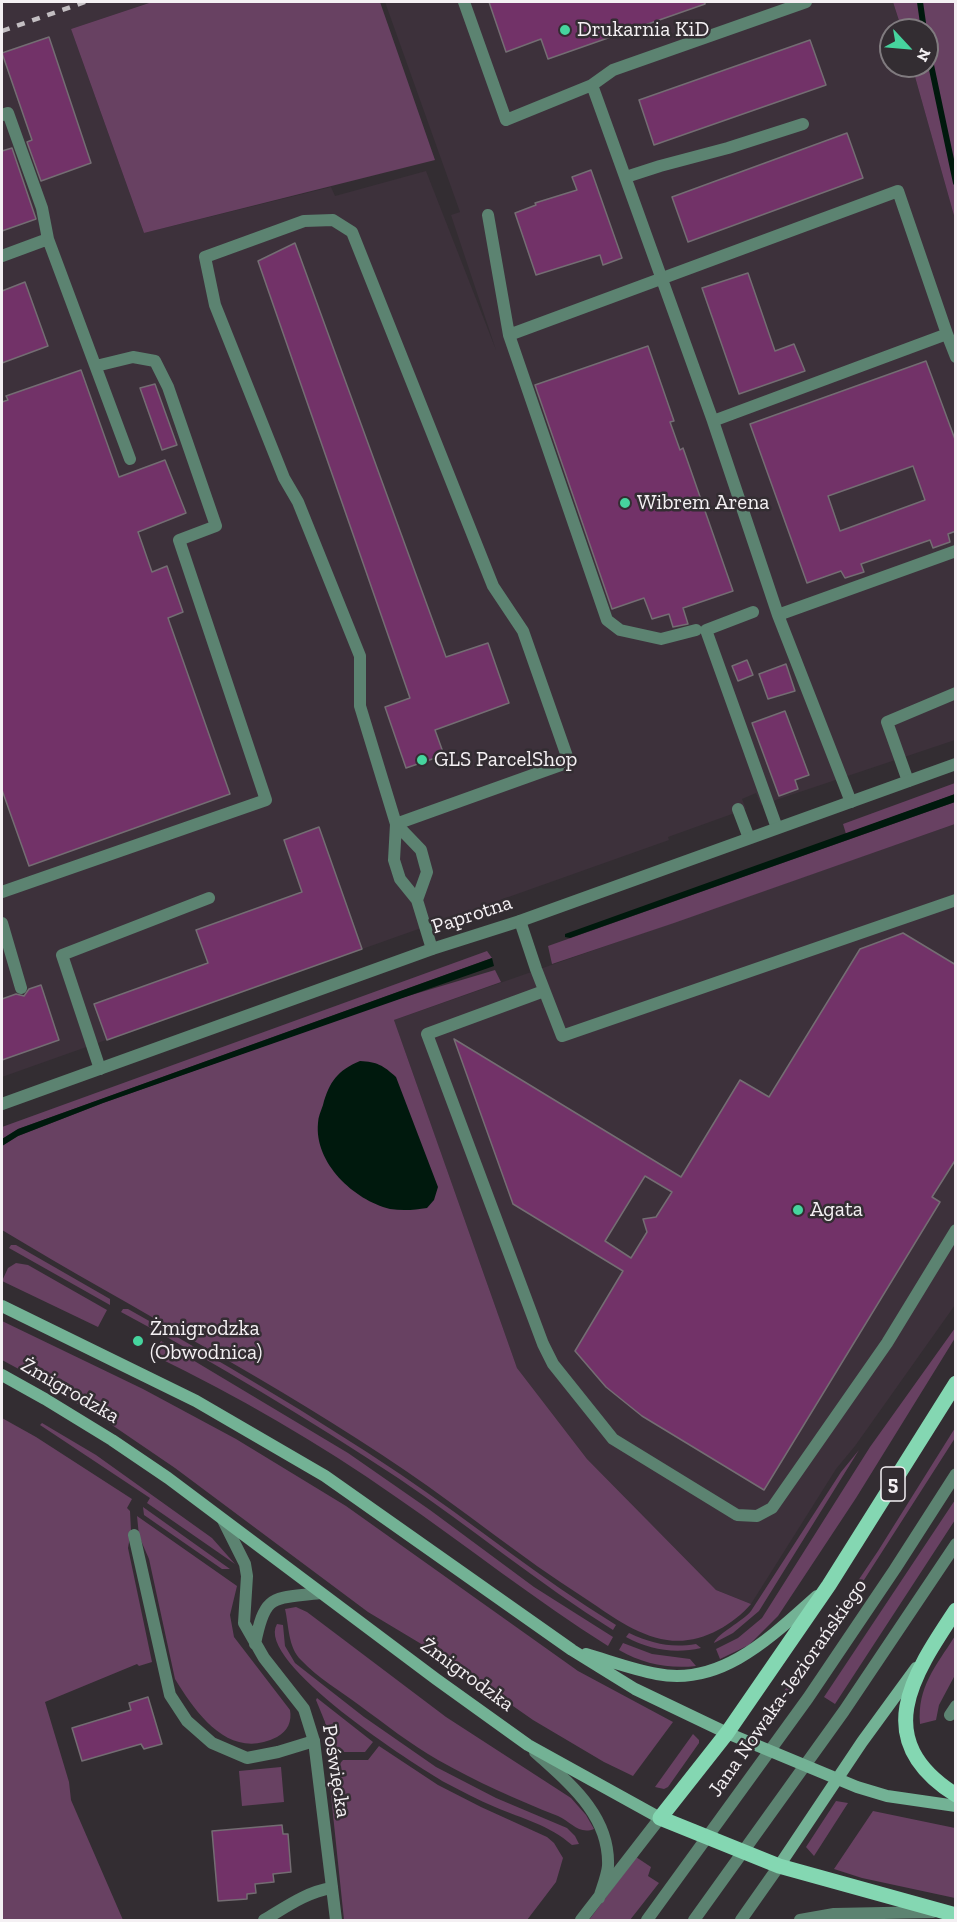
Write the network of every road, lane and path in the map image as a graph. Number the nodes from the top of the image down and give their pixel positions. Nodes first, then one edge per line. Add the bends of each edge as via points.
1 (464, 2) edge
2 (806, 2) edge
3 (592, 85) junction
4 (2, 115) edge
5 (803, 124) dead end
6 (626, 177) junction
7 (488, 215) dead end
8 (48, 239) junction
9 (2, 256) edge
10 (663, 279) junction
11 (947, 334) junction
12 (509, 335) junction
13 (956, 357) edge
14 (96, 366) junction
15 (713, 421) junction
16 (130, 459) dead end
17 (956, 551) edge
18 (753, 612) dead end
19 (778, 615) junction
20 (696, 630) dead end
21 (956, 693) edge
22 (956, 764) edge
23 (908, 782) junction
24 (851, 802) junction
25 (738, 809) dead end
26 (396, 824) junction
27 (777, 828) junction
28 (749, 838) junction
29 (2, 892) edge
30 (209, 898) dead end
31 (417, 900) junction
32 (956, 900) edge
33 (520, 921) junction
34 (2, 923) edge
35 (432, 949) junction
36 (21, 988) dead end
37 (544, 992) junction
38 (100, 1069) junction
39 (2, 1104) edge
40 (956, 1230) edge
41 (2, 1306) edge
42 (2, 1375) edge
43 (956, 1383) edge
44 (956, 1474) edge
45 (223, 1520) junction
46 (134, 1535) dead end
47 (956, 1544) edge
48 (829, 1585) junction
49 (320, 1593) junction
50 (956, 1610) edge
51 (255, 1644) junction
52 (573, 1650) junction
53 (926, 1655) junction
54 (728, 1733) junction
55 (314, 1741) junction
56 (528, 1745) junction
57 (837, 1779) junction
58 (956, 1795) edge
59 (956, 1806) edge
60 (660, 1818) junction
61 (779, 1866) junction
62 (332, 1888) junction
63 (599, 1898) junction
64 (949, 1914) edge
65 (264, 1920) edge
66 (336, 1920) edge
67 (581, 1920) edge
68 (647, 1920) edge
69 (694, 1920) edge
70 (741, 1920) edge
71 (800, 1920) edge

1 - 3 street via 506,120
2 - 3 street via 613,70
3 - 6 street
4 - 8 street via 8,113 42,208
5 - 6 street
6 - 10 street
7 - 12 street
8 - 9 street
8 - 14 street
10 - 11 street via 898,191
10 - 12 street
10 - 15 street
11 - 13 street
11 - 15 street
12 - 20 street via 607,620 620,630 661,639
14 - 16 street
14 - 29 street via 134,357 154,361 168,387 216,526 179,540 266,800
15 - 19 street
17 - 19 street
18 - 27 street via 706,630 740,737
19 - 24 street
21 - 23 street via 887,722
22 - 23 street, Paprotna
23 - 24 street, Paprotna
24 - 27 street, Paprotna
25 - 28 street
26 - 26 street via 360,706 360,656 215,305 205,257 303,221 333,220 352,232 493,586 523,631 569,762
26 - 31 street via 394,860 400,879
26 - 31 street via 421,850 427,872
27 - 28 street, Paprotna
28 - 33 street, Paprotna
30 - 38 street via 62,955
31 - 35 street
32 - 37 street via 562,1036
33 - 35 street, Paprotna
33 - 37 street
34 - 36 street
35 - 38 street, Paprotna
37 - 40 street via 427,1034 553,1364 614,1439 737,1515 757,1516 772,1508 887,1343
38 - 39 street, Paprotna
41 - 52 main road, Żmigrodzka via 196,1401 325,1476
42 - 45 main road, Żmigrodzka via 112,1440
43 - 48 main road, 5
44 - 68 street, Jana Nowaka-Jeziorańskiego via 808,1698
45 - 49 main road, Żmigrodzka
45 - 51 street, Poświęcka via 245,1564 244,1623
46 - 55 street via 170,1695 188,1720 212,1743 247,1758
47 - 69 street via 844,1711
48 - 52 main road via 762,1644 741,1658 698,1674 658,1674
48 - 54 main road, 5
49 - 51 street via 286,1597 268,1604 260,1618
49 - 56 main road, Żmigrodzka
50 - 53 main road
51 - 55 street, Poświęcka via 304,1709
52 - 54 main road, Żmigrodzka via 635,1689
53 - 57 main road
53 - 58 main road via 907,1704 908,1737 915,1760
54 - 57 main road, Żmigrodzka
54 - 60 main road, 5
55 - 62 street, Poświęcka
56 - 60 main road, Żmigrodzka
56 - 63 street via 579,1792 602,1827 608,1868
57 - 59 main road, Żmigrodzka via 887,1796
57 - 61 main road
60 - 61 main road, Żmigrodzka
60 - 63 street
61 - 64 main road, Żmigrodzka
61 - 70 street
62 - 65 street via 304,1896
62 - 66 street, Poświęcka
63 - 67 street
64 - 71 street via 834,1914

